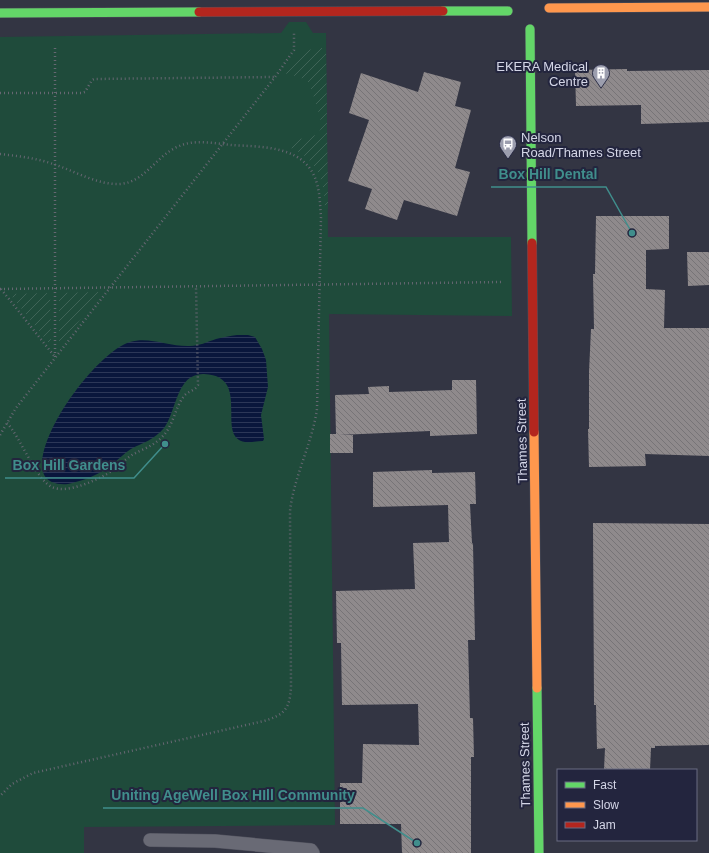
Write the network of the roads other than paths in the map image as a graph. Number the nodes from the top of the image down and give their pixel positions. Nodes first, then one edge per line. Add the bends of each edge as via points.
1 (112, 0) edge
2 (510, 1) edge
3 (709, 7) edge
4 (548, 8) edge
5 (102, 12) junction
6 (0, 13) edge
7 (541, 25) dead end
8 (518, 26) dead end
9 (530, 29) junction
10 (150, 840) dead end
11 (313, 853) edge
12 (539, 853) edge

1 - 5 lane
2 - 5 main road via 509,14 294,10
3 - 4 main road
5 - 6 main road via 12,10
7 - 9 main road
8 - 9 main road
9 - 12 main road, Thames Street
10 - 11 lane via 215,841 311,850

